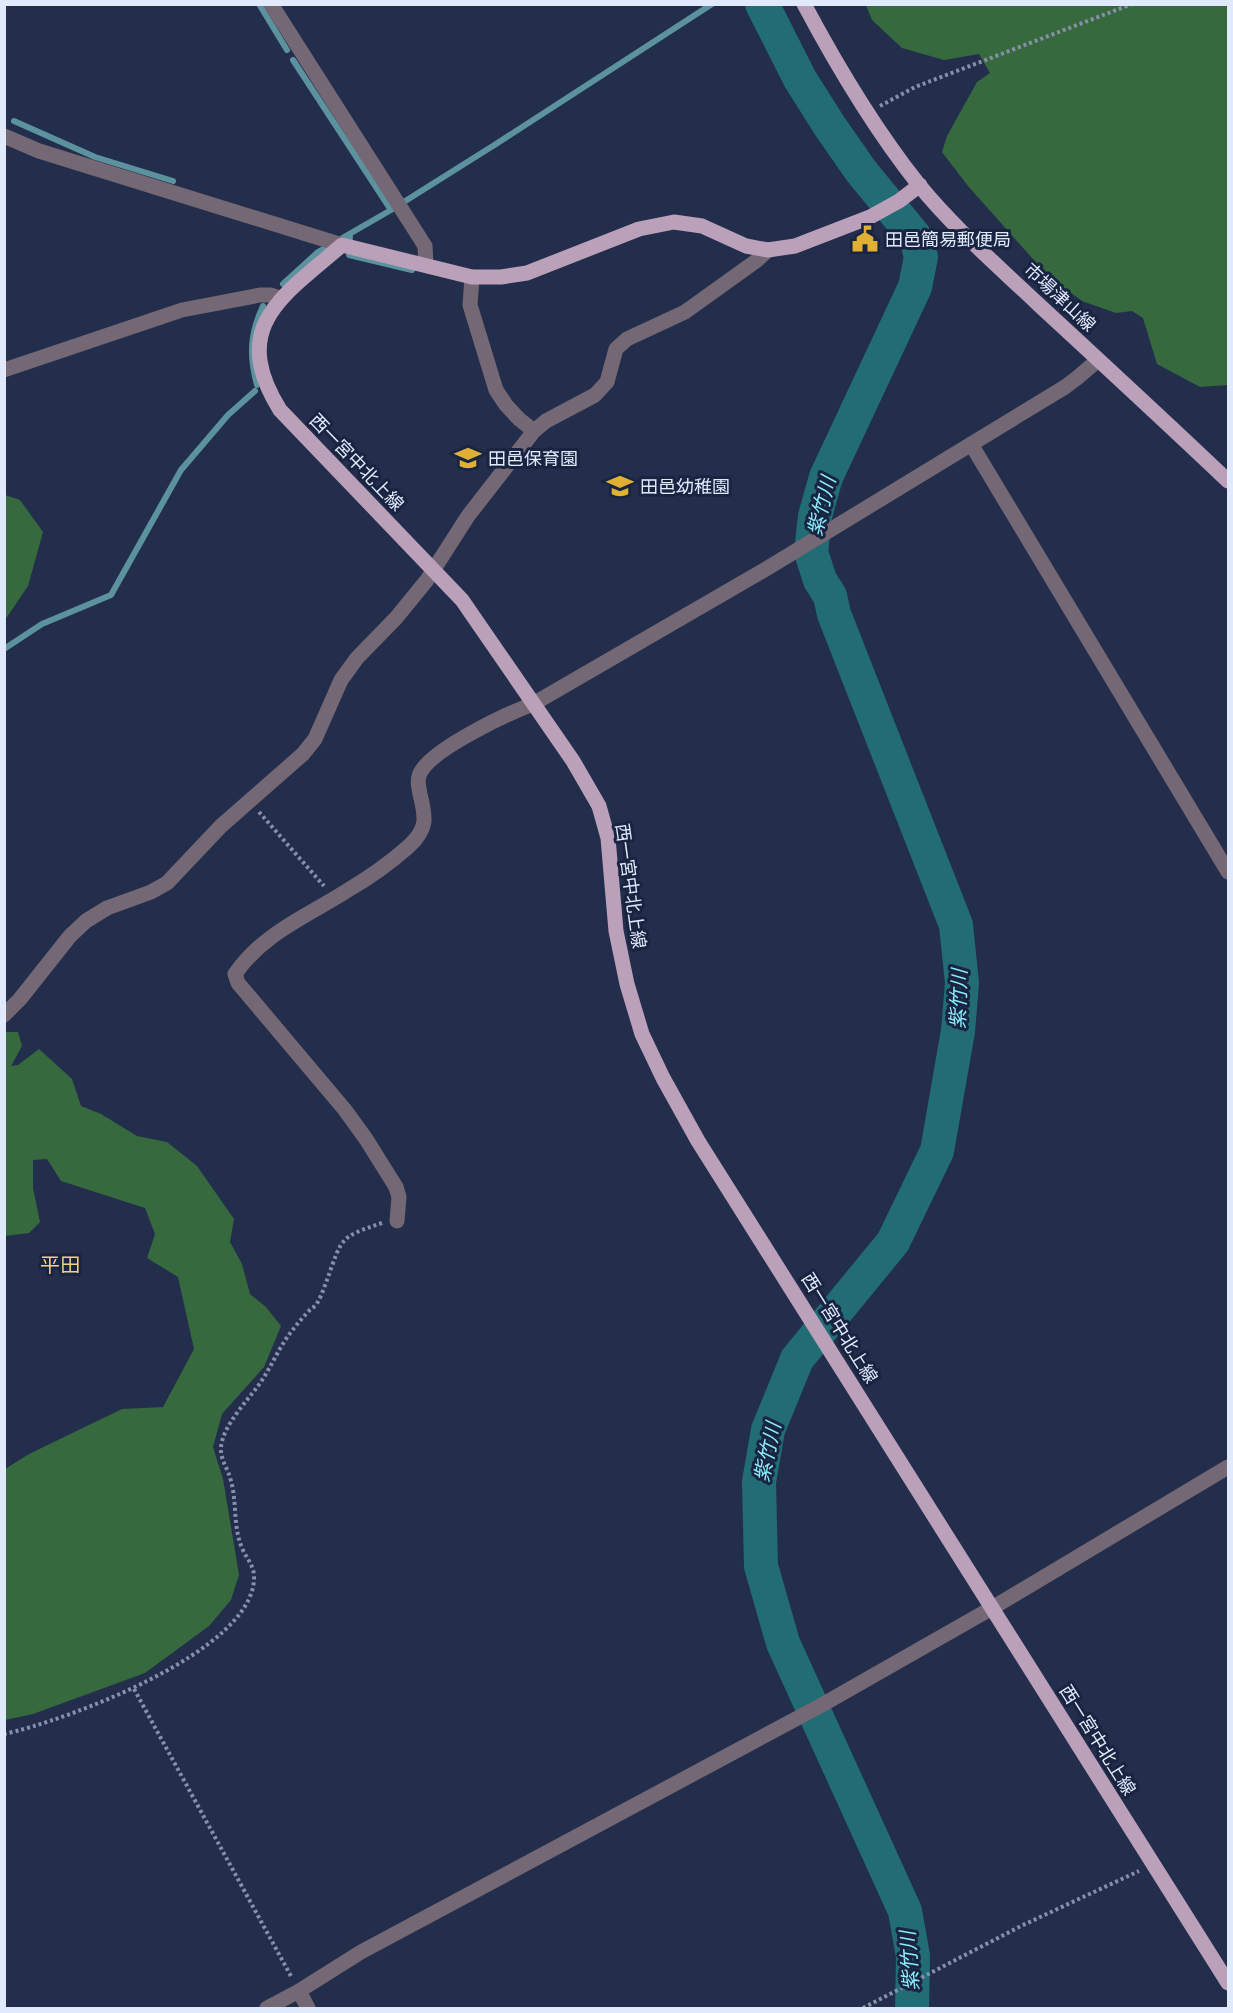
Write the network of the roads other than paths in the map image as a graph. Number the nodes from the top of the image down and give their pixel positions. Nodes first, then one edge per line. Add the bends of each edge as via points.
1 (271, 4) edge
2 (804, 4) edge
3 (4, 136) edge
4 (920, 185) junction
5 (342, 245) junction
6 (768, 250) junction
7 (426, 265) junction
8 (471, 277) junction
9 (280, 298) junction
10 (1098, 360) junction
11 (4, 370) edge
12 (534, 431) junction
13 (971, 444) junction
14 (1228, 481) edge
15 (434, 570) junction
16 (533, 704) junction
17 (1228, 872) edge
18 (4, 1015) edge
19 (397, 1221) road end
20 (1228, 1467) edge
21 (992, 1608) junction
22 (1228, 1983) edge
23 (299, 1991) junction
24 (267, 2008) edge
25 (308, 2008) edge

1 - 7 street via 425,246
2 - 4 main road, 市場津山線 via 827,47
3 - 5 street via 39,151
4 - 6 main road via 870,217 795,246
4 - 10 main road, 市場津山線
5 - 7 main road
5 - 9 main road, 西一宮中北上線
6 - 8 main road via 746,246 702,226 674,222 639,229 527,273
6 - 12 street via 685,312 627,339 615,349 607,382 595,394
7 - 8 main road
8 - 12 street via 470,305 496,390 512,412
9 - 11 street via 260,295 182,310
9 - 15 main road, 西一宮中北上線 via 262,329 259,352 268,391 280,410
10 - 13 street via 1077,378
10 - 14 main road, 市場津山線
12 - 15 street via 474,507
13 - 16 street via 802,548
13 - 17 street
15 - 16 main road, 西一宮中北上線 via 462,600
15 - 18 street via 341,680 315,739 303,754 221,826 166,883 86,921
16 - 19 street via 513,711 429,761 418,782 425,817 421,832 408,847 348,890 264,941 235,974 238,983 366,1139 396,1187
16 - 21 main road, 西一宮中北上線 via 599,806 608,838 618,942 627,984 642,1034 663,1078 698,1141
20 - 21 street
21 - 22 main road, 西一宮中北上線
21 - 23 street via 820,1706 361,1952
23 - 24 street
23 - 25 street

